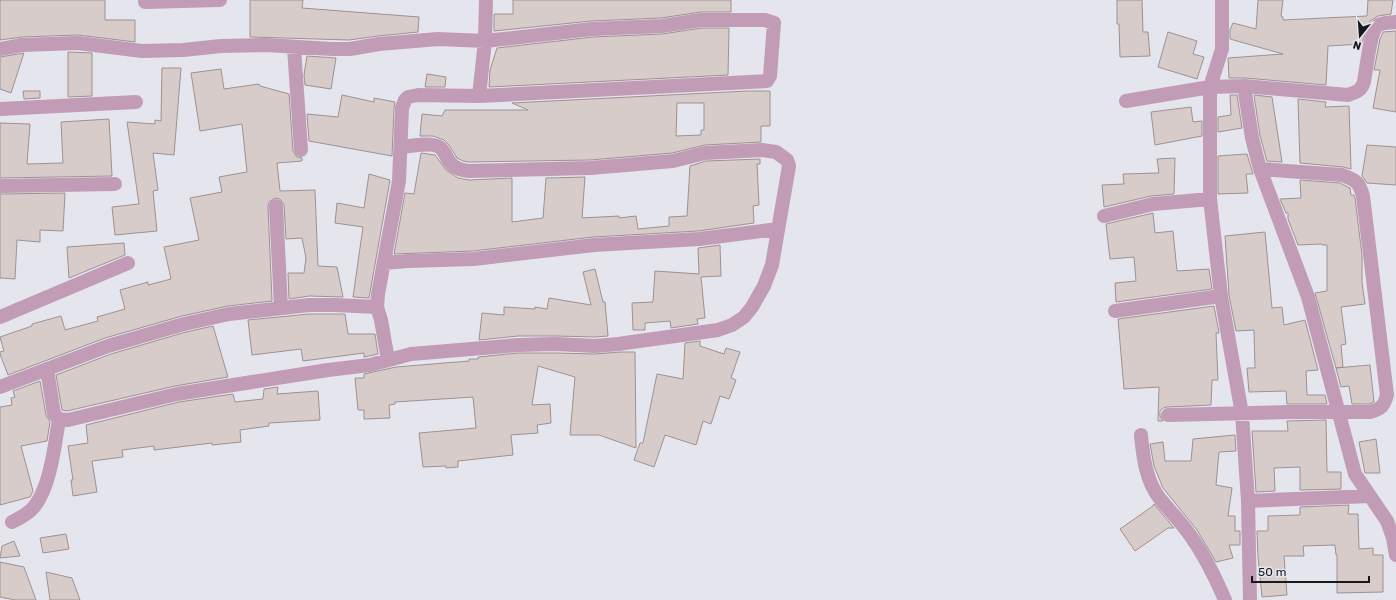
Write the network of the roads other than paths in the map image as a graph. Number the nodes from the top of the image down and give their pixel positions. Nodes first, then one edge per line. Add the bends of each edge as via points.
1 (220, 0) edge
2 (486, 0) edge
3 (1222, 0) edge
4 (145, 2) dead end
5 (1396, 22) edge
6 (485, 41) junction
7 (294, 48) junction
8 (0, 49) edge
9 (1244, 86) junction
10 (1210, 87) junction
11 (479, 96) junction
12 (1126, 101) dead end
13 (136, 102) dead end
14 (0, 109) edge
15 (402, 146) junction
16 (301, 150) dead end
17 (1260, 169) junction
18 (115, 184) dead end
19 (0, 186) edge
20 (1210, 199) junction
21 (276, 206) dead end
22 (1104, 216) dead end
23 (778, 229) junction
24 (128, 263) dead end
25 (384, 263) junction
26 (1221, 296) junction
27 (377, 307) junction
28 (281, 308) junction
29 (1115, 311) dead end
30 (0, 317) edge
31 (388, 360) junction
32 (47, 369) junction
33 (0, 387) edge
34 (1339, 412) junction
35 (1242, 414) junction
36 (1168, 415) dead end
37 (59, 419) junction
38 (1140, 435) dead end
39 (1370, 496) junction
40 (1248, 501) junction
41 (12, 522) dead end
42 (1396, 555) edge
43 (1225, 600) edge
44 (1250, 600) edge

1 - 4 street
2 - 6 street
3 - 10 street via 1222,50
5 - 9 street via 1377,26 1372,38 1364,82 1361,89 1355,93 1348,95
6 - 7 street via 438,39 350,49
6 - 11 street
6 - 11 street via 592,28 662,26 700,20 765,20 774,23 770,76 767,81
7 - 8 street via 228,46 142,51 78,43 22,45
7 - 16 street
9 - 10 street
9 - 17 street
10 - 12 street
10 - 20 street
11 - 15 street via 408,97 402,108
13 - 14 street
15 - 23 street via 439,146 452,166 462,171 590,168 673,161 705,153 762,150 776,152 787,160 789,166
15 - 25 street via 399,181
17 - 34 street via 1308,297
17 - 34 street via 1342,175 1360,185 1387,395 1379,410
18 - 19 street
20 - 22 street via 1153,204
20 - 26 street
21 - 28 street
23 - 25 street via 699,238 594,245 474,259
23 - 31 street via 772,265 764,286 744,317 732,326 611,345 518,345 411,354
24 - 30 street
25 - 27 street
26 - 29 street
26 - 35 street
27 - 28 street via 309,305
27 - 31 street
28 - 32 street via 229,314 184,324 108,346
31 - 37 street via 370,365 177,394 75,419
32 - 33 street
32 - 37 street via 54,414
34 - 35 street
34 - 39 street via 1355,474
35 - 36 street
35 - 40 street
37 - 41 street via 50,470 43,492 31,510
38 - 43 street via 1142,455 1159,498 1191,536
39 - 40 street
39 - 42 street via 1387,521
40 - 44 street

